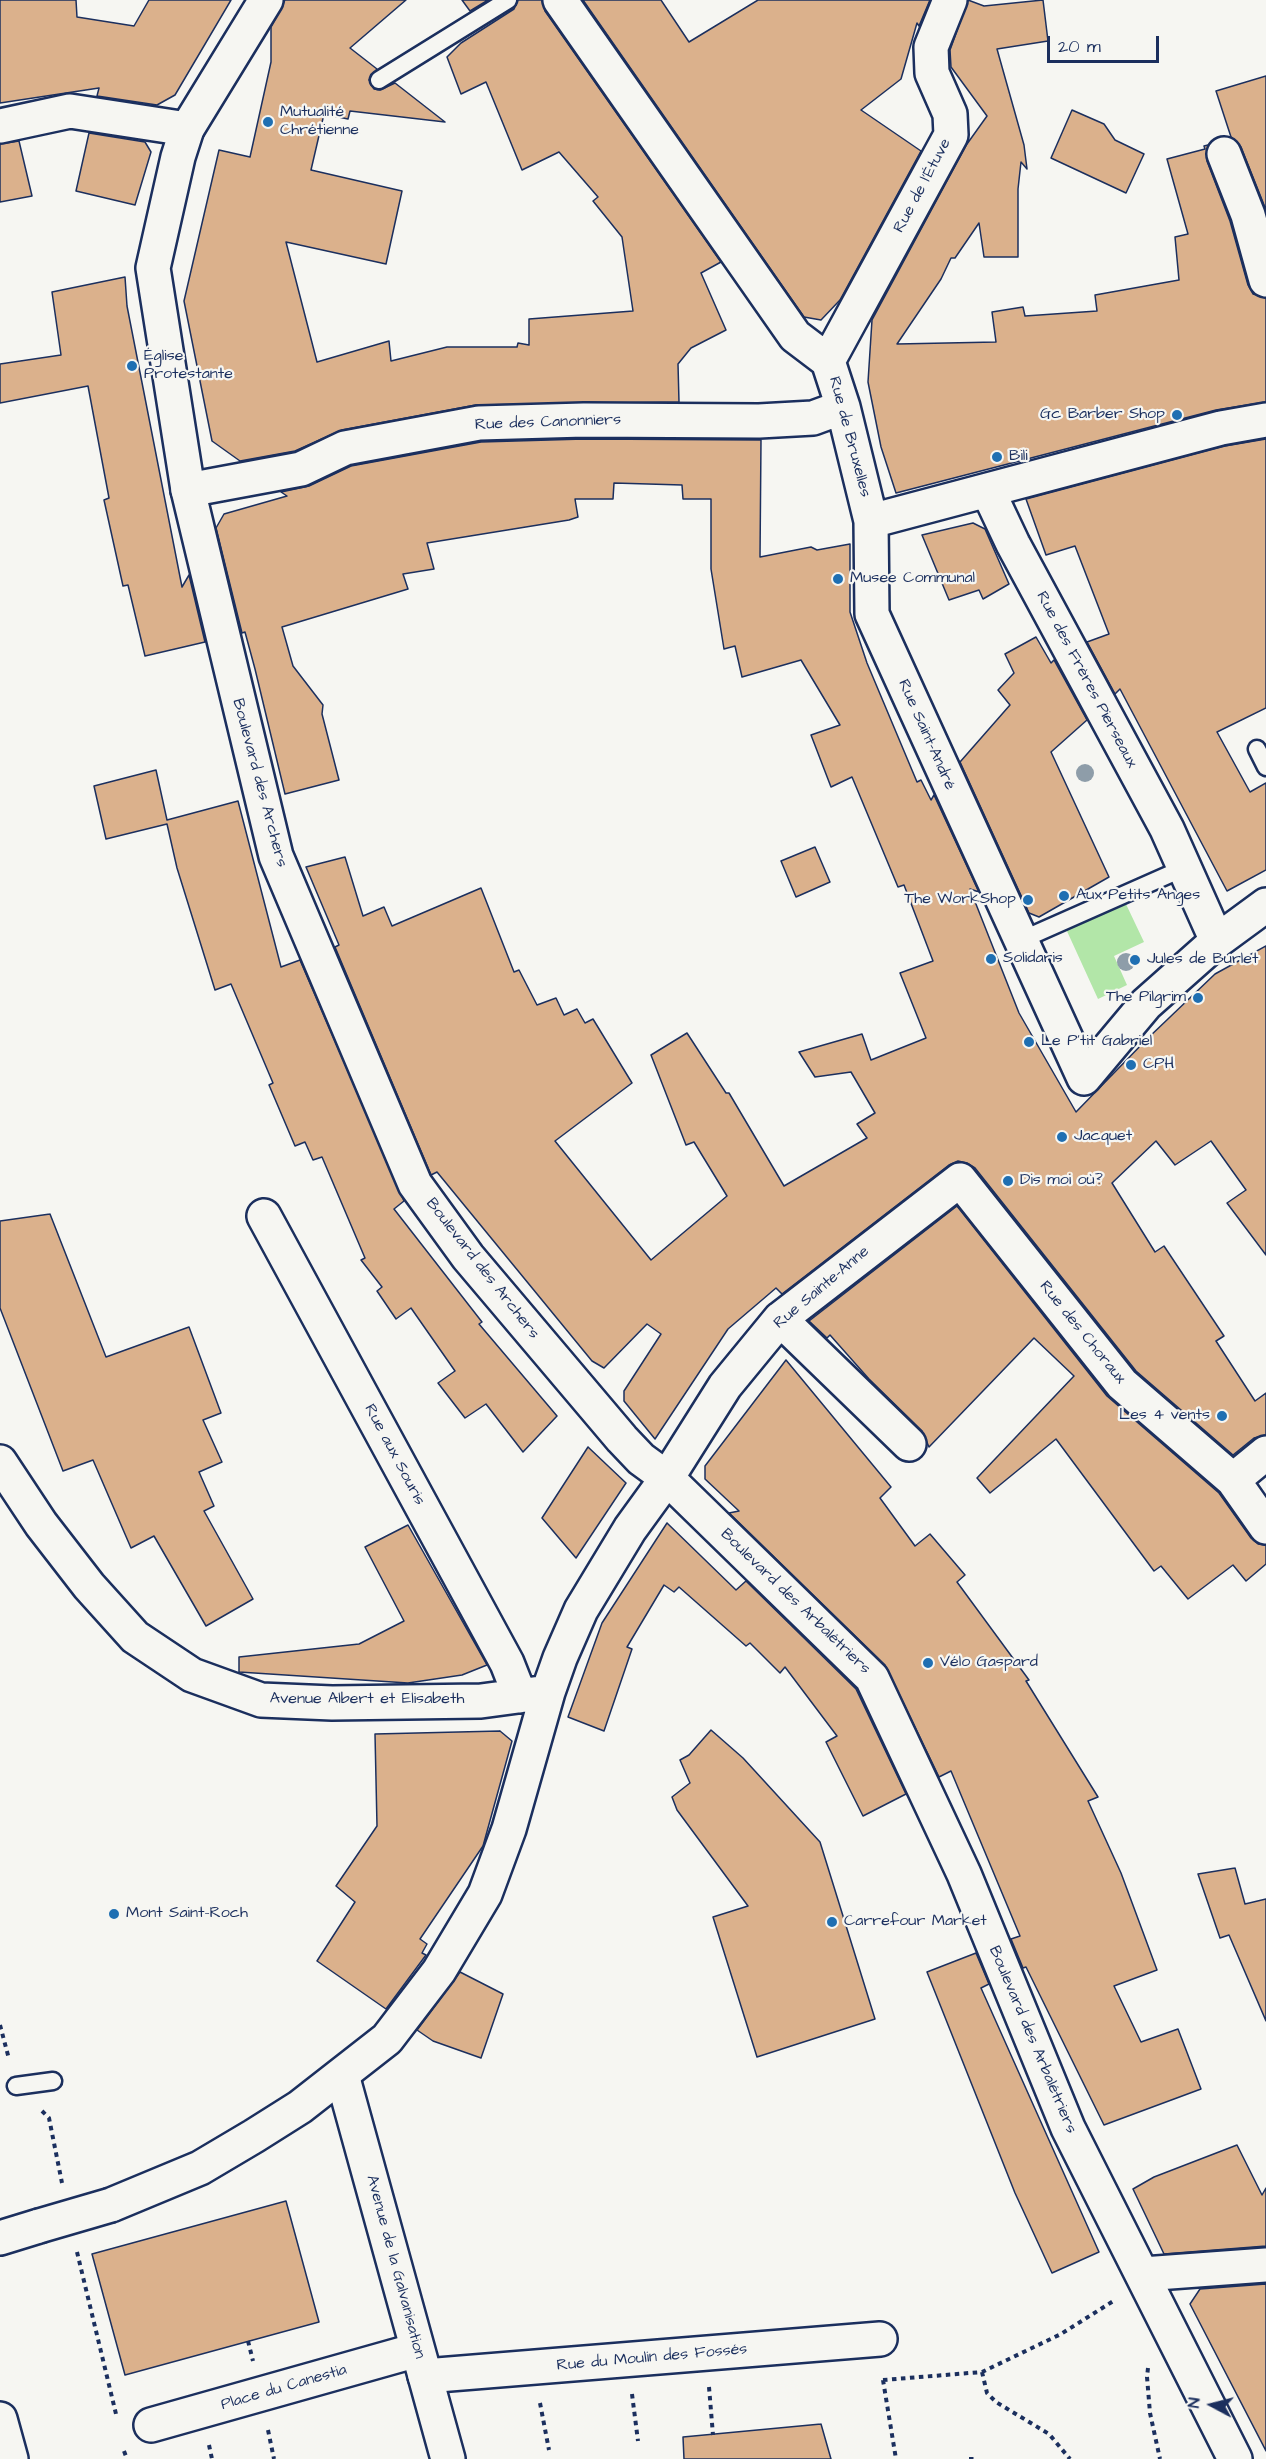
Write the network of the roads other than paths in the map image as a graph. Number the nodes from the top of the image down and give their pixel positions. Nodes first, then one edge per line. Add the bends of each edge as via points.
1 (266, 0) edge
2 (508, 0) edge
3 (560, 0) edge
4 (942, 6) edge
5 (379, 80) dead end
6 (0, 126) edge
7 (187, 129) junction
8 (1224, 154) dead end
9 (1266, 280) edge
10 (828, 361) junction
11 (843, 407) junction
12 (1266, 420) edge
13 (188, 490) junction
14 (988, 491) junction
15 (871, 520) junction
16 (1257, 749) dead end
17 (1266, 766) edge
18 (1184, 868) junction
19 (1266, 905) edge
20 (1019, 941) junction
21 (1217, 941) junction
22 (960, 1180) joint
23 (264, 1216) dead end
24 (780, 1319) junction
25 (909, 1444) dead end
26 (1266, 1453) edge
27 (0, 1462) edge
28 (668, 1478) junction
29 (1233, 1480) junction
30 (1266, 1527) edge
31 (534, 1694) junction
32 (342, 2074) junction
33 (52, 2081) dead end
34 (16, 2086) road end
35 (2, 2240) edge
36 (1266, 2265) edge
37 (1145, 2277) junction
38 (880, 2339) road end
39 (421, 2363) junction
40 (0, 2419) edge
41 (151, 2425) dead end
42 (11, 2459) edge
43 (448, 2459) edge
44 (1235, 2459) edge

1 - 7 street, Boulevard des Archers
2 - 5 lane
3 - 10 street, Rue de Bruxelles via 795,336
4 - 10 street, Rue de l'Étuve via 931,47 932,73 950,114 951,135
6 - 7 street via 70,111
7 - 13 street, Boulevard des Archers via 153,268
8 - 9 street via 1248,215
10 - 11 street, Rue de Bruxelles
11 - 13 street, Rue des Canonniers via 813,418 759,421 479,423 345,448 301,469
11 - 15 street, Rue de Bruxelles
12 - 14 street, Rue de Bruxelles via 1221,428
13 - 28 street, Boulevard des Archers via 276,856 415,1184 468,1257 622,1439
14 - 15 street, Rue de Bruxelles
14 - 18 street, Rue des Frères Pierseaux
15 - 20 street, Rue Saint-André via 872,614
16 - 17 lane
18 - 20 lane
18 - 21 street, Rue des Frères Pierseaux
19 - 21 street
20 - 21 street, Rue Saint-André via 1084,1078 1146,1004
22 - 24 street, Rue Sainte-Anne
22 - 29 street, Rue des Choraux via 1122,1384
23 - 31 street, Rue aux Souris via 507,1663
24 - 25 street
24 - 28 street, Rue Sainte-Anne via 725,1386
26 - 29 street
27 - 31 street, Avenue Albert et Elisabeth via 89,1586 135,1637 192,1675 261,1700 481,1701
28 - 31 street, Rue Sainte-Anne via 630,1529
28 - 37 street, Boulevard des Arbalétriers via 872,1678 964,1874 1068,2128
29 - 30 street, Rue des Choraux
31 - 32 street, Rue Sainte-Anne via 509,1828 485,1894 439,1971 387,2039
32 - 35 street, Rue Sainte-Anne, bridge via 300,2107 200,2168 111,2205
32 - 39 street, Avenue de la Galvanisation
33 - 34 lane
36 - 37 street
37 - 44 street, Boulevard des Arbalétriers
38 - 39 street, Rue du Moulin des Fossés via 534,2367
39 - 41 street, Place du Canestia
39 - 43 street, Avenue de la Galvanisation
40 - 42 street

